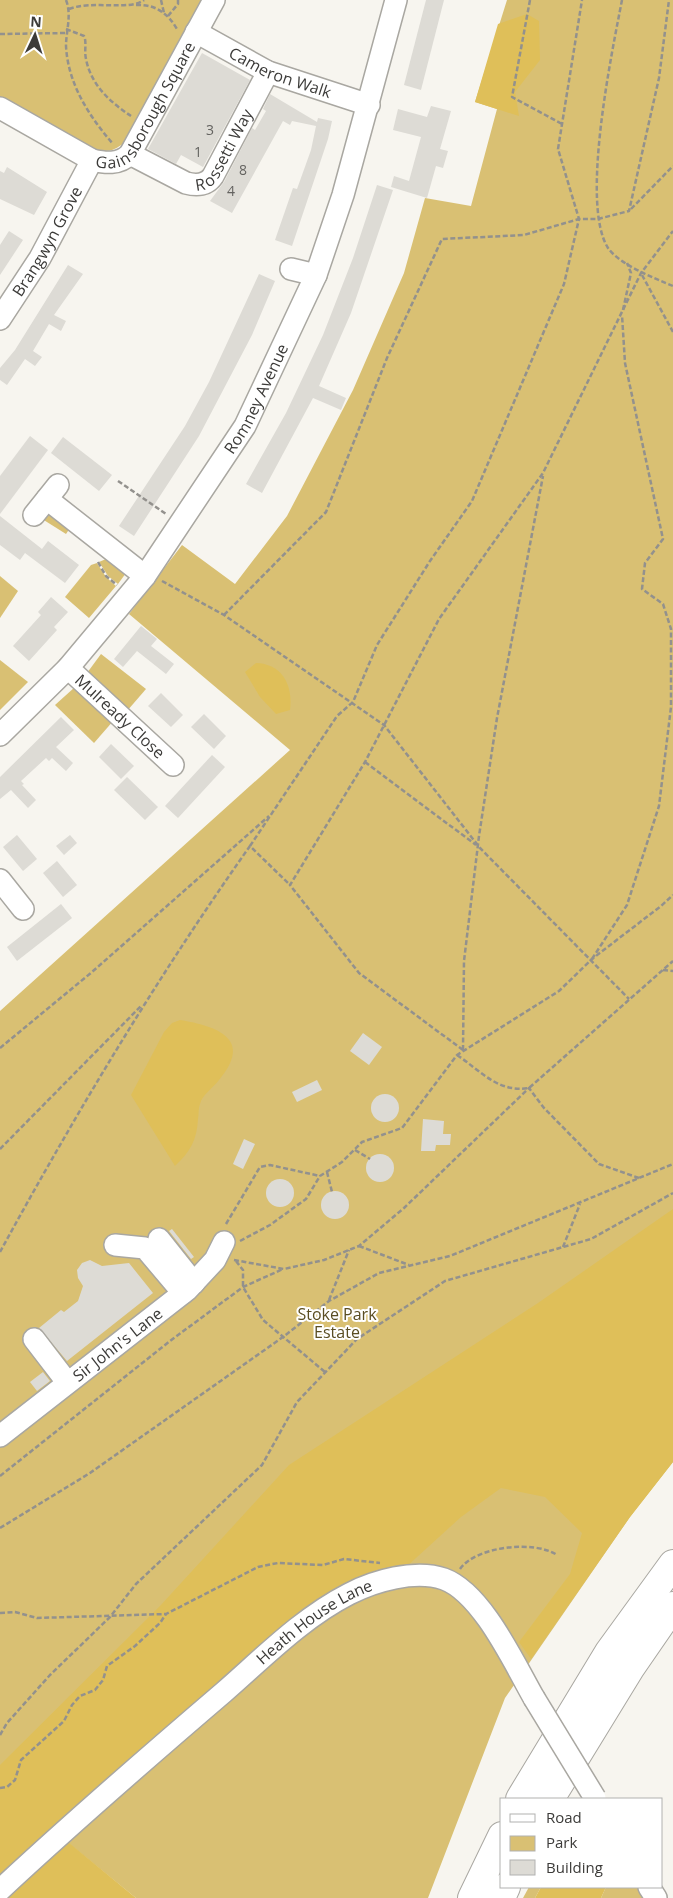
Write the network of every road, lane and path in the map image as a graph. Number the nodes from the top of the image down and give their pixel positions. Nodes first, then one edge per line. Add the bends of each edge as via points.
1 (66, 0) edge
2 (144, 0) edge
3 (161, 0) edge
4 (178, 0) edge
5 (214, 0) edge
6 (396, 0) edge
7 (530, 0) edge
8 (582, 0) edge
9 (622, 0) edge
10 (669, 0) edge
11 (136, 5) junction
12 (69, 9) junction
13 (164, 13) junction
14 (168, 16) junction
15 (66, 31) junction
16 (196, 32) junction
17 (0, 34) edge
18 (184, 55) junction
19 (268, 72) junction
20 (369, 105) junction
21 (0, 108) edge
22 (562, 124) junction
23 (145, 126) junction
24 (128, 156) junction
25 (92, 160) junction
26 (673, 166) edge
27 (629, 210) junction
28 (579, 219) junction
29 (598, 219) junction
30 (673, 231) edge
31 (627, 263) junction
32 (291, 269) dead end
33 (642, 273) junction
34 (316, 275) junction
35 (673, 286) edge
36 (622, 314) junction
37 (0, 319) edge
38 (673, 332) edge
39 (543, 473) junction
40 (118, 481) dead end
41 (46, 499) dead end
42 (181, 523) junction
43 (152, 577) junction
44 (224, 615) junction
45 (68, 668) junction
46 (353, 702) junction
47 (384, 725) junction
48 (0, 735) edge
49 (365, 762) junction
50 (174, 765) dead end
51 (273, 812) junction
52 (250, 846) junction
53 (480, 848) junction
54 (0, 880) edge
55 (290, 885) junction
56 (673, 895) edge
57 (23, 909) dead end
58 (592, 959) junction
59 (673, 961) edge
60 (663, 970) junction
61 (673, 971) edge
62 (629, 999) junction
63 (147, 1000) junction
64 (0, 1048) edge
65 (463, 1050) junction
66 (457, 1055) junction
67 (529, 1088) junction
68 (0, 1149) edge
69 (355, 1150) junction
70 (370, 1159) dead end
71 (673, 1164) edge
72 (327, 1172) junction
73 (320, 1176) junction
74 (640, 1178) junction
75 (332, 1192) dead end
76 (673, 1192) edge
77 (580, 1204) junction
78 (159, 1239) dead end
79 (115, 1245) dead end
80 (359, 1246) junction
81 (562, 1247) junction
82 (349, 1250) junction
83 (0, 1252) edge
84 (225, 1254) junction
85 (411, 1266) junction
86 (284, 1269) junction
87 (243, 1287) junction
88 (189, 1288) junction
89 (329, 1301) junction
90 (283, 1337) junction
91 (34, 1339) dead end
92 (325, 1372) junction
93 (67, 1382) junction
94 (0, 1436) edge
95 (0, 1476) edge
96 (0, 1528) edge
97 (557, 1556) dead end
98 (673, 1564) edge
99 (403, 1577) junction
100 (448, 1581) junction
101 (673, 1606) edge
102 (0, 1612) edge
103 (166, 1614) junction
104 (110, 1617) junction
105 (0, 1735) edge
106 (0, 1788) edge
107 (521, 1798) edge
108 (551, 1798) edge
109 (595, 1798) edge
110 (500, 1840) edge
111 (0, 1890) edge
112 (472, 1898) edge

1 - 12 path
2 - 11 path
3 - 13 path
4 - 14 path
5 - 16 street, Gainsborough Square
6 - 20 street, Romney Avenue
7 - 22 path via 512,97
8 - 22 path
9 - 29 path via 599,140
10 - 27 path via 659,78
11 - 12 path via 92,3
11 - 13 path via 151,6
12 - 15 path
13 - 14 path
14 - 18 path via 179,34
15 - 17 path
15 - 23 path via 78,32 86,39 87,68 99,88
15 - 24 path via 70,66 82,100 94,120
16 - 18 street, Gainsborough Square
16 - 19 street, Cameron Walk
18 - 23 street, Gainsborough Square
19 - 20 street, Cameron Walk
19 - 24 street, Rossetti Way via 207,182 186,183
20 - 34 street, Romney Avenue
21 - 25 street, Gainsborough Square
22 - 28 path via 558,149
23 - 24 street, Gainsborough Square
24 - 25 street, Gainsborough Square via 108,163
25 - 37 street, Brangwyn Grove via 40,258
26 - 27 path
27 - 29 path
28 - 29 path
28 - 44 path via 524,235 442,239 387,358 326,512
28 - 46 path via 564,284 472,501 377,645
29 - 31 path via 608,248
30 - 33 path
31 - 33 path
31 - 36 path via 631,273
32 - 34 street
33 - 35 path
33 - 36 path
33 - 38 path
34 - 42 street, Romney Avenue via 245,426
36 - 39 path
36 - 58 path via 625,363 663,539 645,563 642,588 663,604 671,628 671,707 659,806 627,905
39 - 47 path via 439,619
39 - 53 path via 497,718 479,836
40 - 42 path
41 - 43 street
42 - 43 street, Romney Avenue
43 - 44 path
43 - 45 street, Romney Avenue
44 - 46 path
45 - 48 street, Romney Avenue
45 - 50 street, Mulready Close
46 - 47 path
46 - 51 path via 337,716
47 - 49 path
47 - 53 path
49 - 53 path
49 - 55 path
51 - 52 path
51 - 64 path via 92,972
52 - 55 path
52 - 63 path
53 - 58 path
53 - 65 path via 464,961
54 - 57 street
55 - 65 path via 359,973
56 - 58 path
58 - 62 path
58 - 65 path via 559,991
59 - 60 path
60 - 61 path
60 - 62 path
62 - 67 path
63 - 68 path
63 - 83 path via 55,1151
65 - 66 path
66 - 67 path via 498,1085 515,1090
66 - 69 path via 402,1128 362,1142
67 - 74 path via 599,1164
67 - 80 path via 404,1208
69 - 70 path
69 - 72 path
71 - 74 path
72 - 73 path
72 - 75 path
73 - 84 path via 306,1199
73 - 84 path via 270,1165 260,1167 222,1232
74 - 77 path
76 - 81 path via 591,1239
77 - 81 path
77 - 85 path via 450,1256
78 - 88 street
79 - 88 street via 145,1248
80 - 82 path
80 - 85 path
81 - 92 path via 444,1281 357,1339
82 - 86 path via 324,1260
82 - 89 path
84 - 86 path
84 - 87 path via 243,1270
84 - 88 street, Sir John's Lane
85 - 89 path via 379,1273
86 - 87 path
87 - 90 path via 263,1320
87 - 95 path
88 - 93 street, Sir John's Lane
89 - 90 path
90 - 92 path
90 - 96 path via 90,1473
91 - 93 street
92 - 104 path via 297,1402 262,1465 136,1584
93 - 94 street, Sir John's Lane
97 - 100 path via 529,1548 481,1552 464,1563
98 - 107 highway via 609,1652
99 - 100 street, Heath House Lane
99 - 103 path via 401,1568 367,1560 344,1560 323,1566 278,1562 258,1568
99 - 111 street, Heath House Lane via 362,1588 315,1614 82,1812
100 - 109 street, bridge via 480,1608
101 - 108 highway via 630,1666
102 - 104 path via 37,1618
103 - 104 path
103 - 106 path via 135,1646 107,1666 95,1690 80,1696 64,1721 21,1760 15,1780
104 - 105 path via 50,1675
110 - 112 highway

